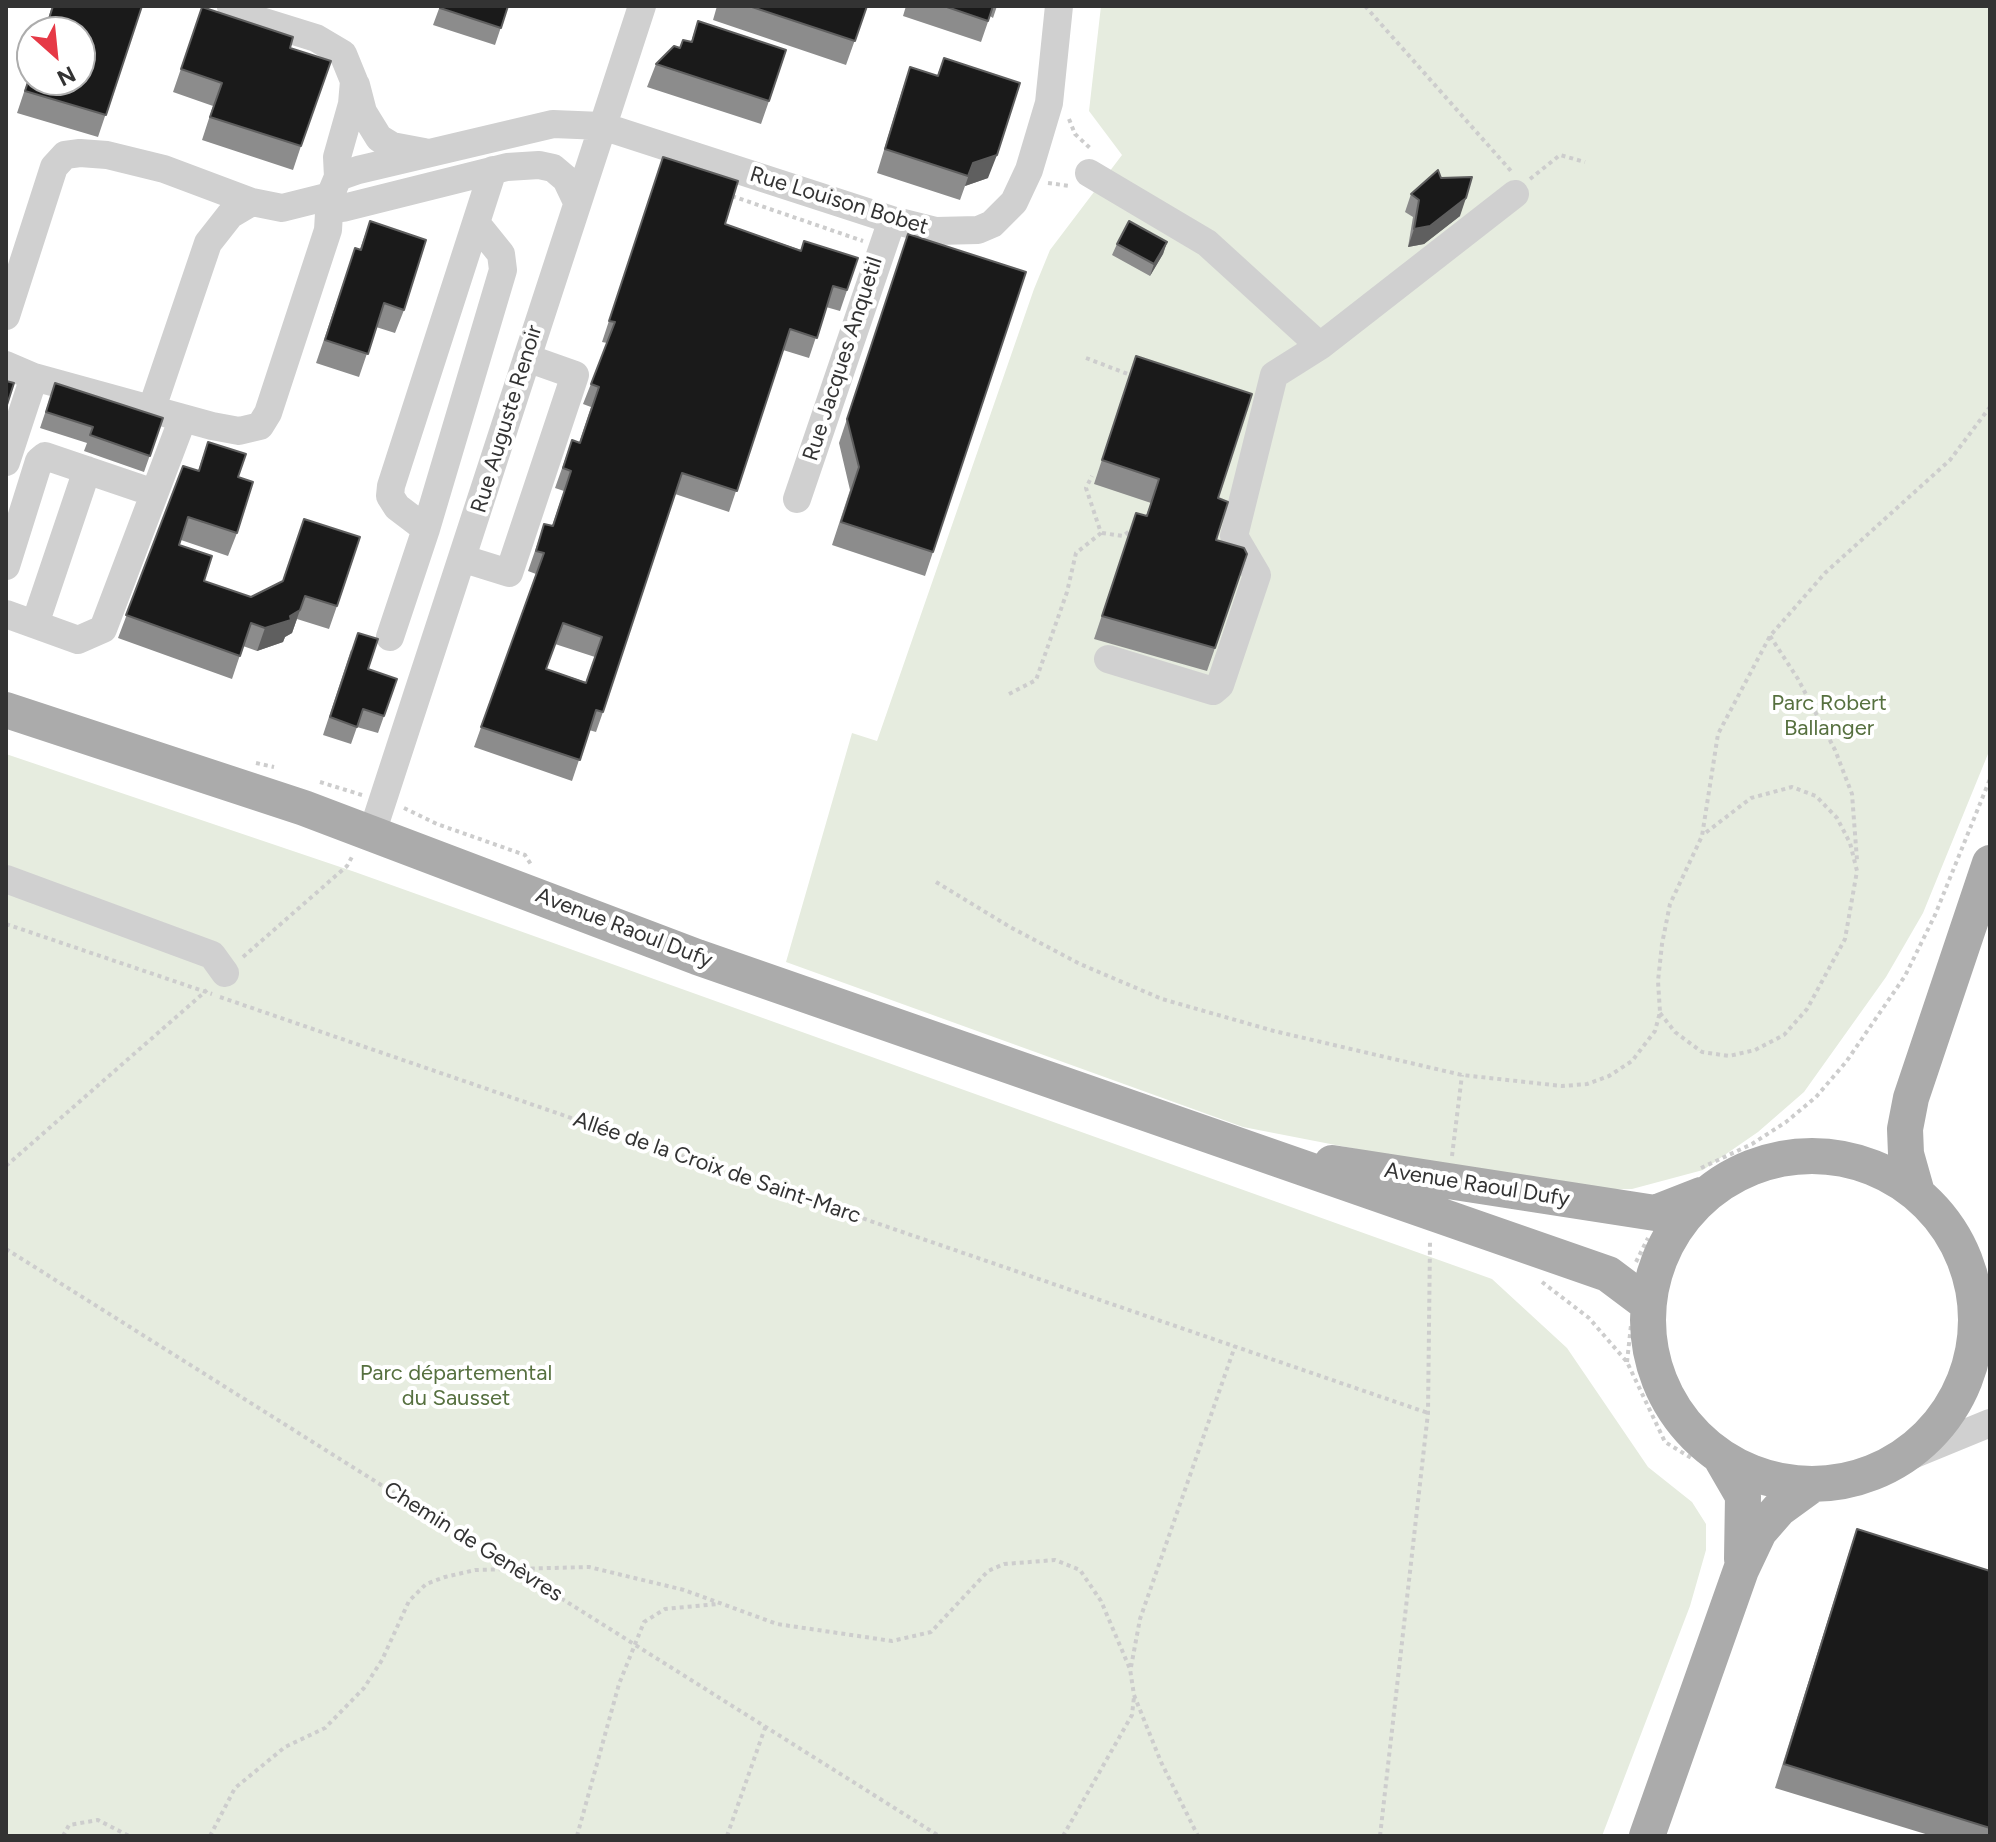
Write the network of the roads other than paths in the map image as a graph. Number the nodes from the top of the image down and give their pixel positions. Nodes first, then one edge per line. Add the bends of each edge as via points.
1 (231, 6) edge
2 (642, 6) edge
3 (1059, 6) edge
4 (354, 81) junction
5 (602, 126) junction
6 (429, 153) junction
7 (493, 170) junction
8 (1089, 173) road end
9 (1517, 184) road end
10 (334, 187) junction
11 (576, 200) junction
12 (252, 202) junction
13 (892, 220) junction
14 (476, 223) junction
15 (6, 316) edge
16 (1320, 346) junction
17 (527, 358) junction
18 (6, 365) edge
19 (34, 377) junction
20 (152, 408) junction
21 (183, 418) junction
22 (6, 462) edge
23 (87, 470) junction
24 (154, 493) junction
25 (797, 499) dead end
26 (426, 529) junction
27 (464, 559) junction
28 (6, 566) edge
29 (6, 614) edge
30 (35, 624) junction
31 (390, 637) dead end
32 (1108, 659) dead end
33 (6, 710) edge
34 (372, 833) junction
35 (1990, 863) edge
36 (6, 879) edge
37 (225, 973) dead end
38 (1911, 1098) junction
39 (1241, 1148) junction
40 (1857, 1162) junction
41 (1701, 1181) junction
42 (1917, 1193) junction
43 (1981, 1296) edge
44 (1648, 1304) junction
45 (1990, 1423) edge
46 (1721, 1458) junction
47 (1895, 1462) junction
48 (1812, 1485) junction
49 (1741, 1570) junction
50 (1647, 1836) edge

1 - 4 street via 242,15 334,46 349,64
2 - 5 street, Rue Auguste Renoir
3 - 13 street, Rue Louison Bobet via 1049,103 1026,176 1005,211 978,230 950,233
4 - 6 street via 363,112 379,138
4 - 10 street
5 - 6 street, Rue Louison Bobet via 553,124
5 - 11 street, Rue Auguste Renoir
5 - 13 street, Rue Louison Bobet
6 - 10 street, Rue Louison Bobet
7 - 10 street via 343,208
7 - 11 street via 522,164 553,168 566,179
7 - 14 street
8 - 16 street via 1207,243
9 - 16 street
10 - 12 street, Rue Louison Bobet via 282,208
10 - 21 street via 328,230 260,426 239,431
11 - 17 street, Rue Auguste Renoir
12 - 15 street, Rue Louison Bobet via 164,169 107,155 65,155 54,167
12 - 20 street via 230,215 208,243
13 - 25 street, Rue Jacques Anquetil
14 - 26 street via 501,254 503,270
14 - 26 street via 391,486 397,507
16 - 32 street via 1274,375 1234,536 1257,575 1220,685 1213,691
17 - 27 street, Rue Auguste Renoir
17 - 27 street via 575,375 509,573
18 - 19 street
19 - 20 street
19 - 22 street
20 - 21 street
21 - 24 street
23 - 24 street
23 - 28 street via 45,456 39,461
23 - 30 street
24 - 30 street via 103,629 78,640
26 - 31 street
27 - 34 street, Rue Auguste Renoir
29 - 30 street
33 - 34 main road, Avenue Raoul Dufy
34 - 39 main road, Avenue Raoul Dufy via 697,957
35 - 38 main road
36 - 37 street via 187,944 212,955
38 - 40 main road via 1879,1148
38 - 42 main road via 1906,1154
39 - 41 main road, Avenue Raoul Dufy via 1655,1213
39 - 44 main road, Avenue Raoul Dufy via 1608,1274
40 - 41 main road via 1811,1156
40 - 42 main road
41 - 44 main road via 1667,1241
42 - 43 main road via 1955,1239
43 - 47 main road via 1963,1386 1946,1416
44 - 46 main road via 1647,1334 1663,1391 1688,1428
45 - 47 street
46 - 48 main road via 1765,1477
46 - 49 main road via 1743,1496
47 - 48 main road via 1855,1479
48 - 49 main road via 1759,1532
49 - 50 main road

